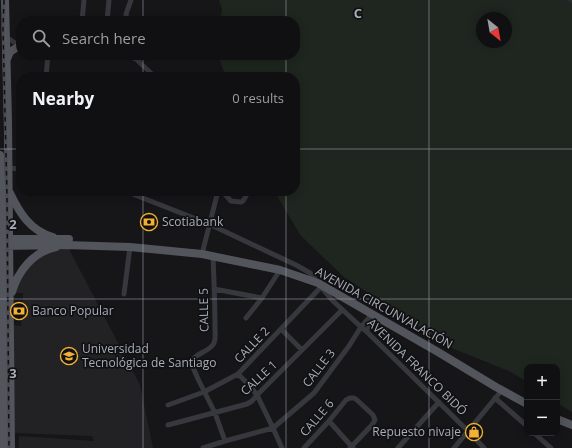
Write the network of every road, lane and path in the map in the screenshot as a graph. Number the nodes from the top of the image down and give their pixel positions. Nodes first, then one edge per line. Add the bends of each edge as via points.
1 (5, 0) edge
2 (84, 0) edge
3 (109, 0) edge
4 (131, 0) edge
5 (82, 16) edge
6 (107, 16) edge
7 (126, 16) edge
8 (6, 37) junction
9 (16, 43) edge
10 (16, 48) edge
11 (7, 60) junction
12 (48, 60) edge
13 (137, 60) edge
14 (46, 72) edge
15 (150, 72) edge
16 (0, 155) edge
17 (3, 168) edge
18 (16, 169) edge
19 (3, 193) edge
20 (139, 196) edge
21 (217, 196) edge
22 (226, 196) edge
23 (246, 196) edge
24 (209, 224) junction
25 (66, 242) junction
26 (3, 243) edge
27 (130, 247) junction
28 (173, 251) junction
29 (202, 254) junction
30 (213, 257) junction
31 (280, 270) junction
32 (319, 285) junction
33 (214, 289) junction
34 (124, 294) dead end
35 (262, 298) junction
36 (4, 299) edge
37 (342, 310) junction
38 (374, 315) junction
39 (246, 318) dead end
40 (361, 327) junction
41 (281, 329) junction
42 (366, 331) junction
43 (1, 350) edge
44 (302, 350) junction
45 (238, 374) junction
46 (502, 390) junction
47 (204, 392) junction
48 (257, 395) junction
49 (495, 398) junction
50 (438, 402) junction
51 (524, 402) edge
52 (168, 405) dead end
53 (215, 413) junction
54 (560, 419) edge
55 (329, 421) junction
56 (524, 423) edge
57 (168, 425) dead end
58 (572, 425) edge
59 (273, 428) junction
60 (468, 431) junction
61 (537, 436) edge
62 (225, 441) junction
63 (351, 447) edge
64 (4, 448) edge
65 (11, 448) edge
66 (203, 448) edge
67 (282, 448) edge
68 (304, 448) edge
69 (398, 448) edge
70 (454, 448) edge
71 (484, 448) edge
72 (551, 448) edge

1 - 8 main road
2 - 5 street
3 - 6 street
4 - 7 street
8 - 9 street
8 - 11 main road
10 - 11 main road via 10,52
11 - 17 main road
12 - 14 street
13 - 15 street
16 - 17 main road
17 - 18 street
17 - 19 main road
19 - 25 main road via 40,232
19 - 26 main road
20 - 24 street, AVENIDA FRANCO BIDÓ
21 - 24 street
22 - 23 street via 231,201 241,202
24 - 29 street
24 - 32 street, AVENIDA FRANCO BIDÓ via 296,265 310,273
25 - 26 main road, AVENIDA CIRCUNVALACIÓN
25 - 27 main road, AVENIDA CIRCUNVALACIÓN
25 - 28 main road, AVENIDA CIRCUNVALACIÓN via 127,242
25 - 36 main road via 29,261
26 - 36 main road
27 - 28 main road, AVENIDA CIRCUNVALACIÓN
27 - 34 street
28 - 29 main road, AVENIDA CIRCUNVALACIÓN
29 - 30 main road, AVENIDA CIRCUNVALACIÓN
30 - 31 main road, AVENIDA CIRCUNVALACIÓN
30 - 33 street, CALLE 5
31 - 32 main road, AVENIDA CIRCUNVALACIÓN
31 - 35 street
32 - 37 street, AVENIDA FRANCO BIDÓ
32 - 38 main road, AVENIDA CIRCUNVALACIÓN
32 - 41 street, CALLE 2
33 - 35 street
33 - 47 street, CALLE 5 via 214,344 193,358 191,363
35 - 39 street
36 - 43 main road
36 - 65 main road
37 - 40 street, AVENIDA FRANCO BIDÓ
37 - 44 street, CALLE 1
38 - 40 street, CALLE 3
38 - 42 street
38 - 46 main road, AVENIDA CIRCUNVALACIÓN
40 - 42 street, AVENIDA FRANCO BIDÓ
40 - 59 street, CALLE 3 via 314,393
41 - 44 street, CALLE 2
41 - 45 street, CALLE 2
42 - 50 street, AVENIDA FRANCO BIDÓ
43 - 64 main road
44 - 48 street, CALLE 1
45 - 47 street, CALLE 2
45 - 48 street, CALLE 2
46 - 49 street
46 - 51 main road, AVENIDA CIRCUNVALACIÓN
47 - 52 street, CALLE 2
47 - 53 street, CALLE 5
48 - 53 street, CALLE 1 via 247,404
48 - 59 street, CALLE 2
49 - 56 street
49 - 60 street
50 - 60 street, AVENIDA FRANCO BIDÓ
50 - 69 street
53 - 57 street, CALLE 1
53 - 62 street, CALLE 5
54 - 58 main road
55 - 63 street
55 - 63 street, CALLE 6 via 348,398 354,398 373,415 372,425
55 - 68 street, CALLE 6
59 - 62 street
59 - 67 street, CALLE 2
60 - 70 street
60 - 71 street, AVENIDA FRANCO BIDÓ
61 - 72 street
62 - 66 street

